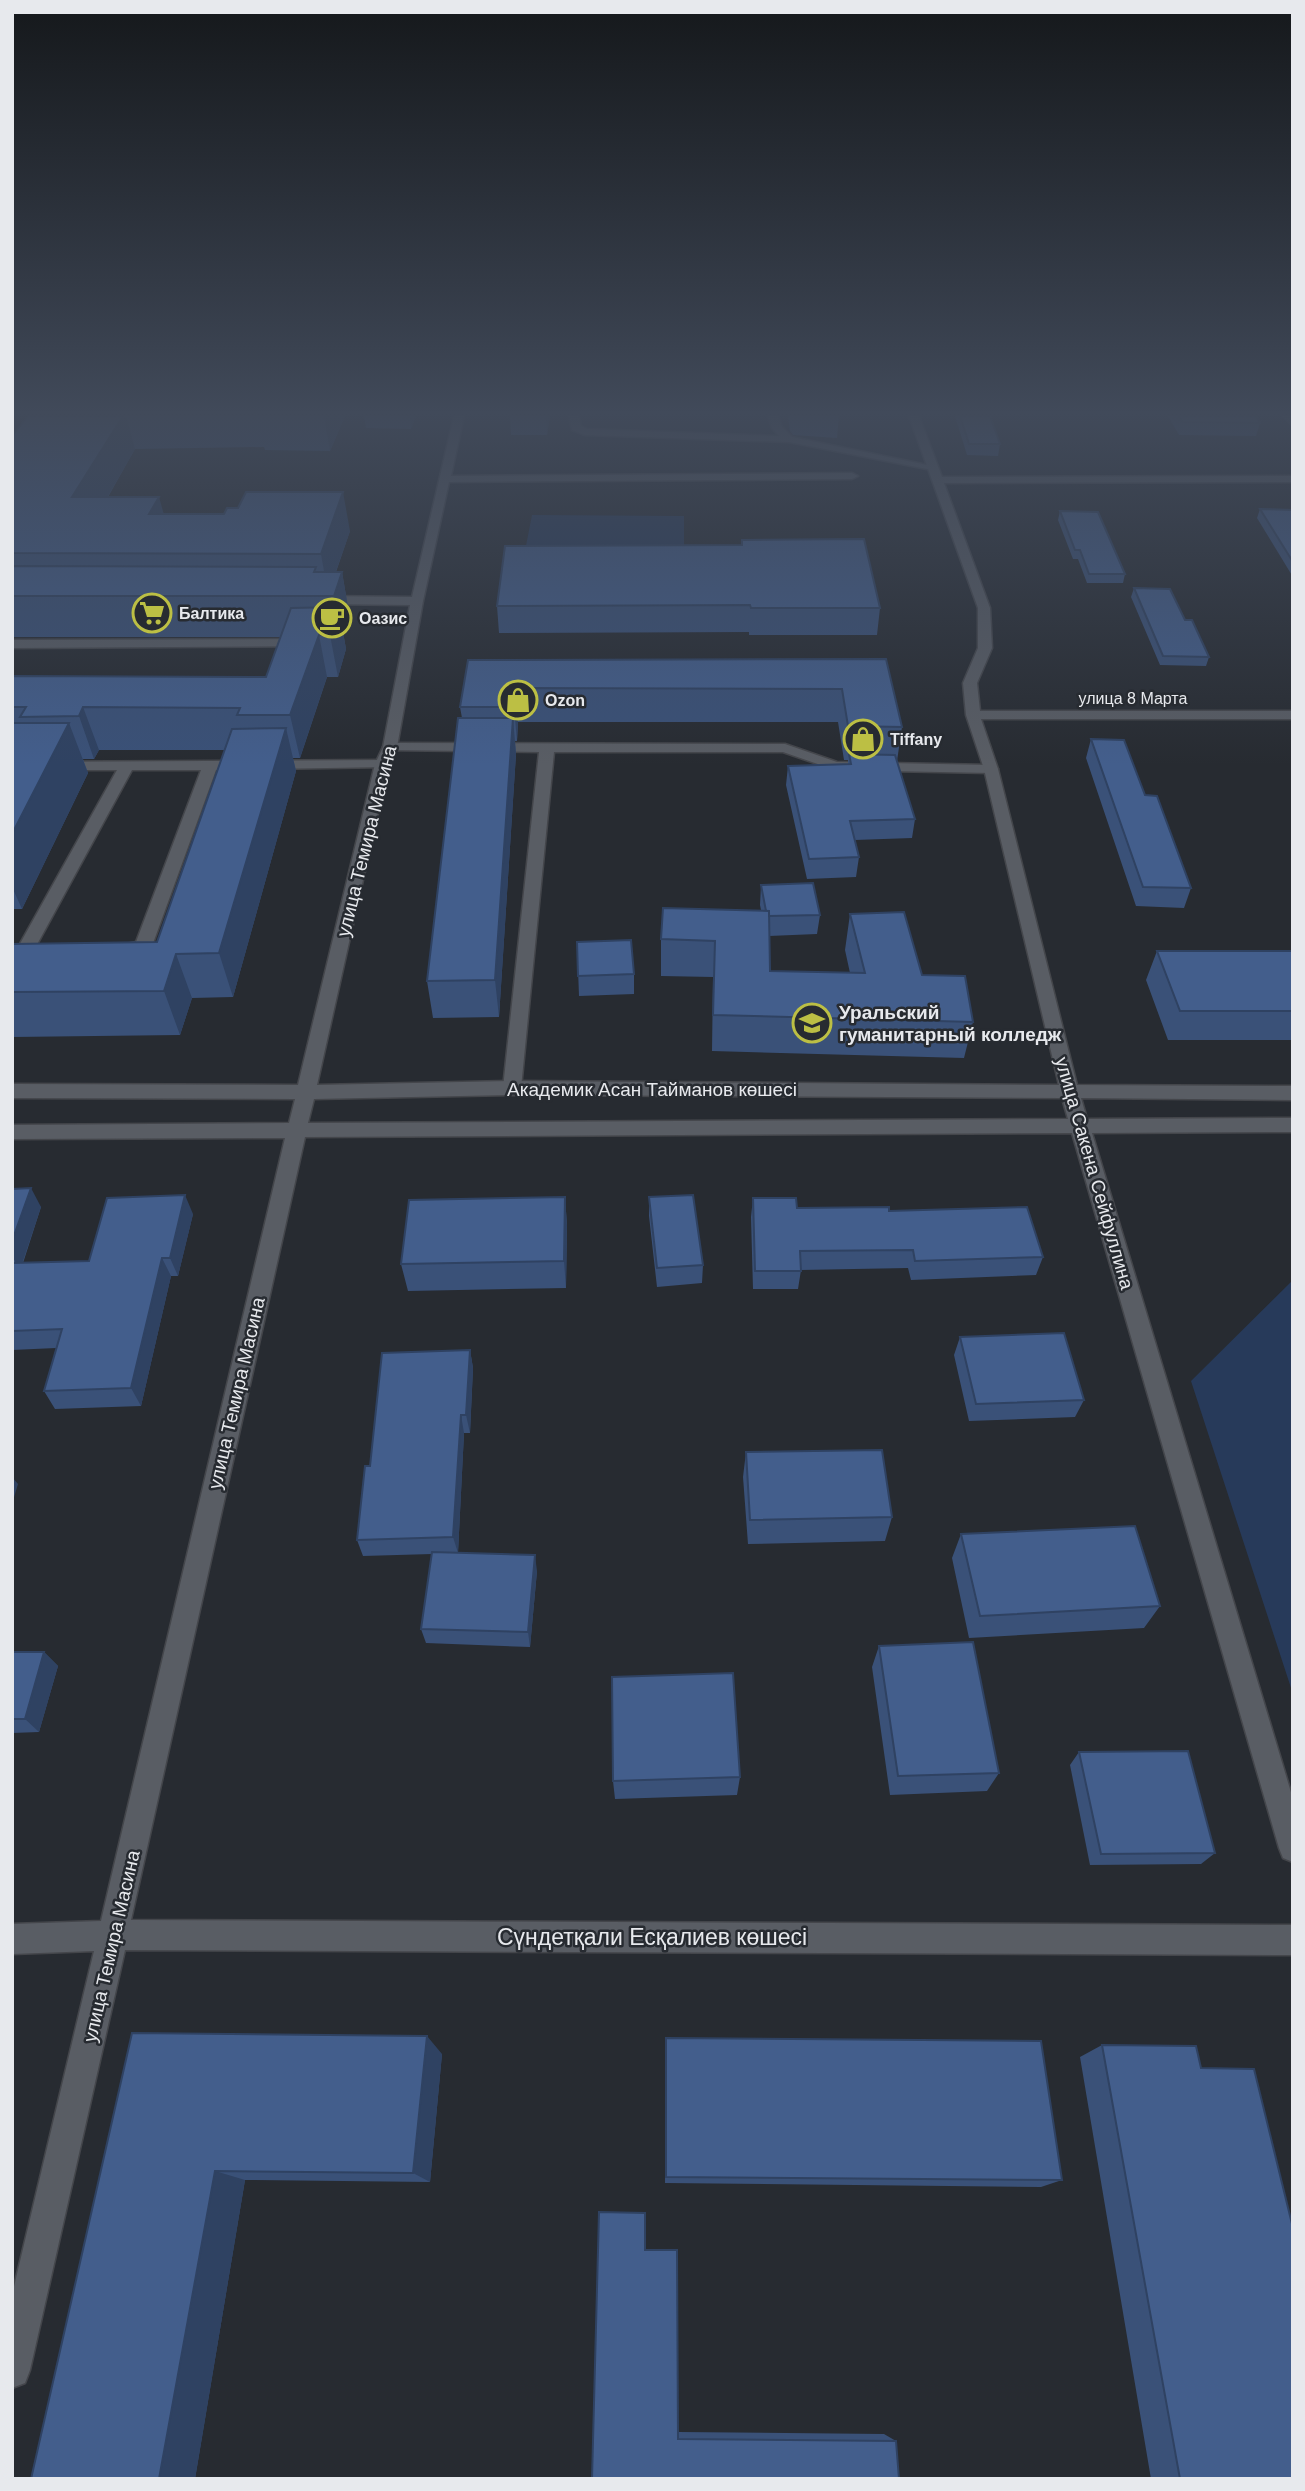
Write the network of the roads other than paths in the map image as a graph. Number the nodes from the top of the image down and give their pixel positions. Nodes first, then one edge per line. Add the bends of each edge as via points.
1 (433, 532) edge
2 (957, 532) edge
3 (305, 600) edge
4 (417, 601) junction
5 (326, 643) edge
6 (12, 644) edge
7 (973, 715) junction
8 (1293, 715) edge
9 (547, 748) junction
10 (386, 755) junction
11 (12, 766) edge
12 (127, 766) junction
13 (210, 766) junction
14 (991, 769) junction
15 (100, 955) edge
16 (21, 961) edge
17 (512, 1088) junction
18 (12, 1091) edge
19 (305, 1092) junction
20 (1070, 1093) junction
21 (1293, 1093) edge
22 (1079, 1125) junction
23 (1293, 1125) edge
24 (295, 1130) junction
25 (12, 1132) edge
26 (1293, 1848) edge
27 (114, 1935) junction
28 (12, 1939) edge
29 (1293, 1940) edge
30 (12, 2370) edge

1 - 4 street, улица Темира Масина
2 - 7 street, улица Сакена Сейфуллина via 984,608 985,648 970,683
3 - 4 street
4 - 10 street, улица Темира Масина
5 - 6 street
7 - 8 street, улица 8 Марта
7 - 14 street, улица Сакена Сейфуллина
9 - 10 street
9 - 14 street via 785,748 835,766
9 - 17 street
10 - 13 street
10 - 19 street, улица Темира Масина
11 - 12 street
12 - 13 street
12 - 16 street
13 - 15 street via 144,946
14 - 20 street, улица Сакена Сейфуллина
17 - 19 street, Академик Асан Тайманов көшесі
17 - 20 street, Академик Асан Тайманов көшесі
18 - 19 street, Академик Асан Тайманов көшесі
19 - 24 street, улица Темира Масина
20 - 21 street, Академик Асан Тайманов көшесі
20 - 22 street, улица Сакена Сейфуллина
22 - 23 street, Академик Асан Тайманов көшесі
22 - 24 street, Академик Асан Тайманов көшесі
22 - 26 street, улица Сакена Сейфуллина
24 - 25 street, Академик Асан Тайманов көшесі
24 - 27 street, улица Темира Масина
27 - 28 street, Сүндетқали Есқалиев көшесі
27 - 29 street, Сүндетқали Есқалиев көшесі
27 - 30 street, улица Темира Масина

